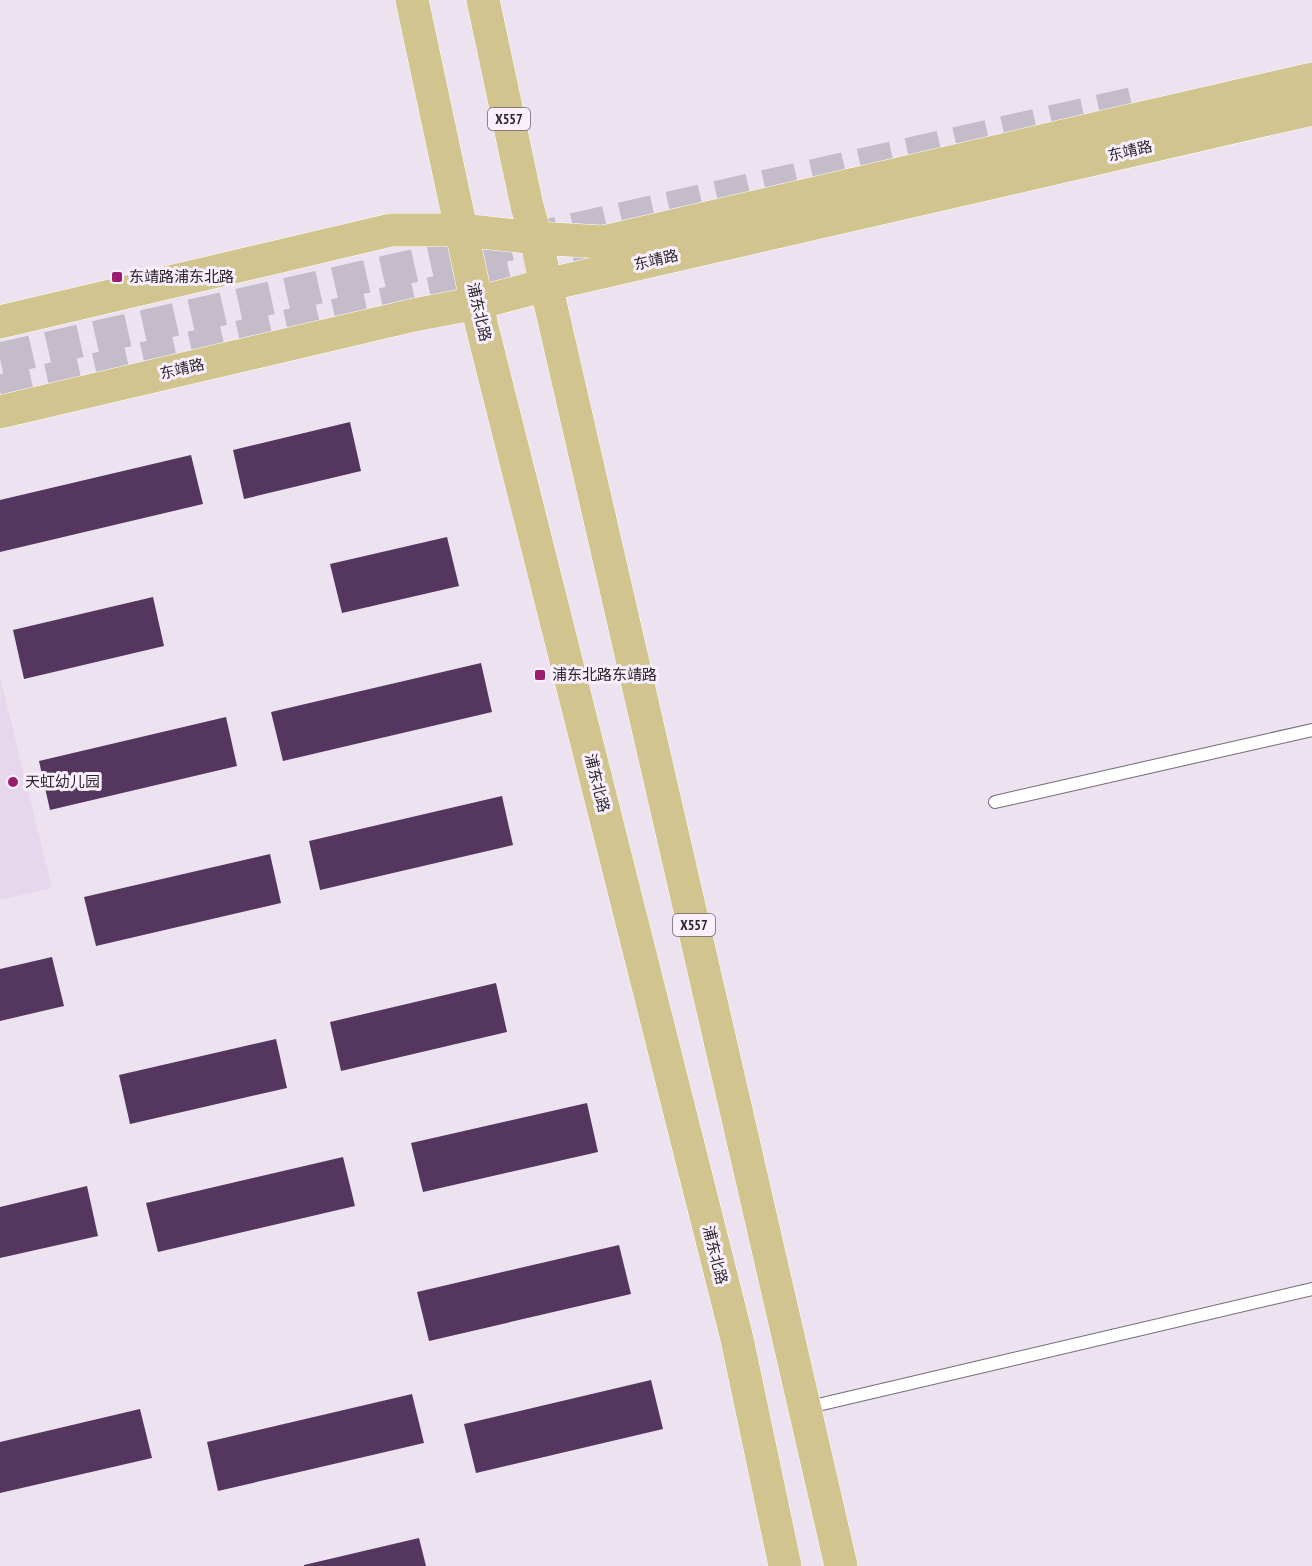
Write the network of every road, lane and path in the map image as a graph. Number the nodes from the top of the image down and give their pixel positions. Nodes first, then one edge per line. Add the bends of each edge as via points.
1 (412, 0) edge
2 (483, 0) edge
3 (1312, 79) edge
4 (1312, 109) edge
5 (461, 230) junction
6 (536, 238) junction
7 (546, 285) junction
8 (477, 303) junction
9 (0, 322) edge
10 (0, 412) edge
11 (1312, 730) edge
12 (995, 802) dead end
13 (1312, 1289) edge
14 (805, 1408) junction
15 (785, 1566) edge
16 (842, 1566) edge

1 - 5 main road, 浦东北路
2 - 6 main road, X557
3 - 6 main road, 东靖路 via 603,242
4 - 7 main road, 东靖路
5 - 6 main road, 东靖路
5 - 8 main road, 浦东北路
5 - 9 main road, 东靖路 via 391,230
6 - 7 main road
7 - 8 main road, 东靖路
7 - 14 main road, X557
8 - 10 main road, 东靖路
8 - 15 main road, 浦东北路 via 736,1339
11 - 12 lane
13 - 14 lane
14 - 16 main road, X557

